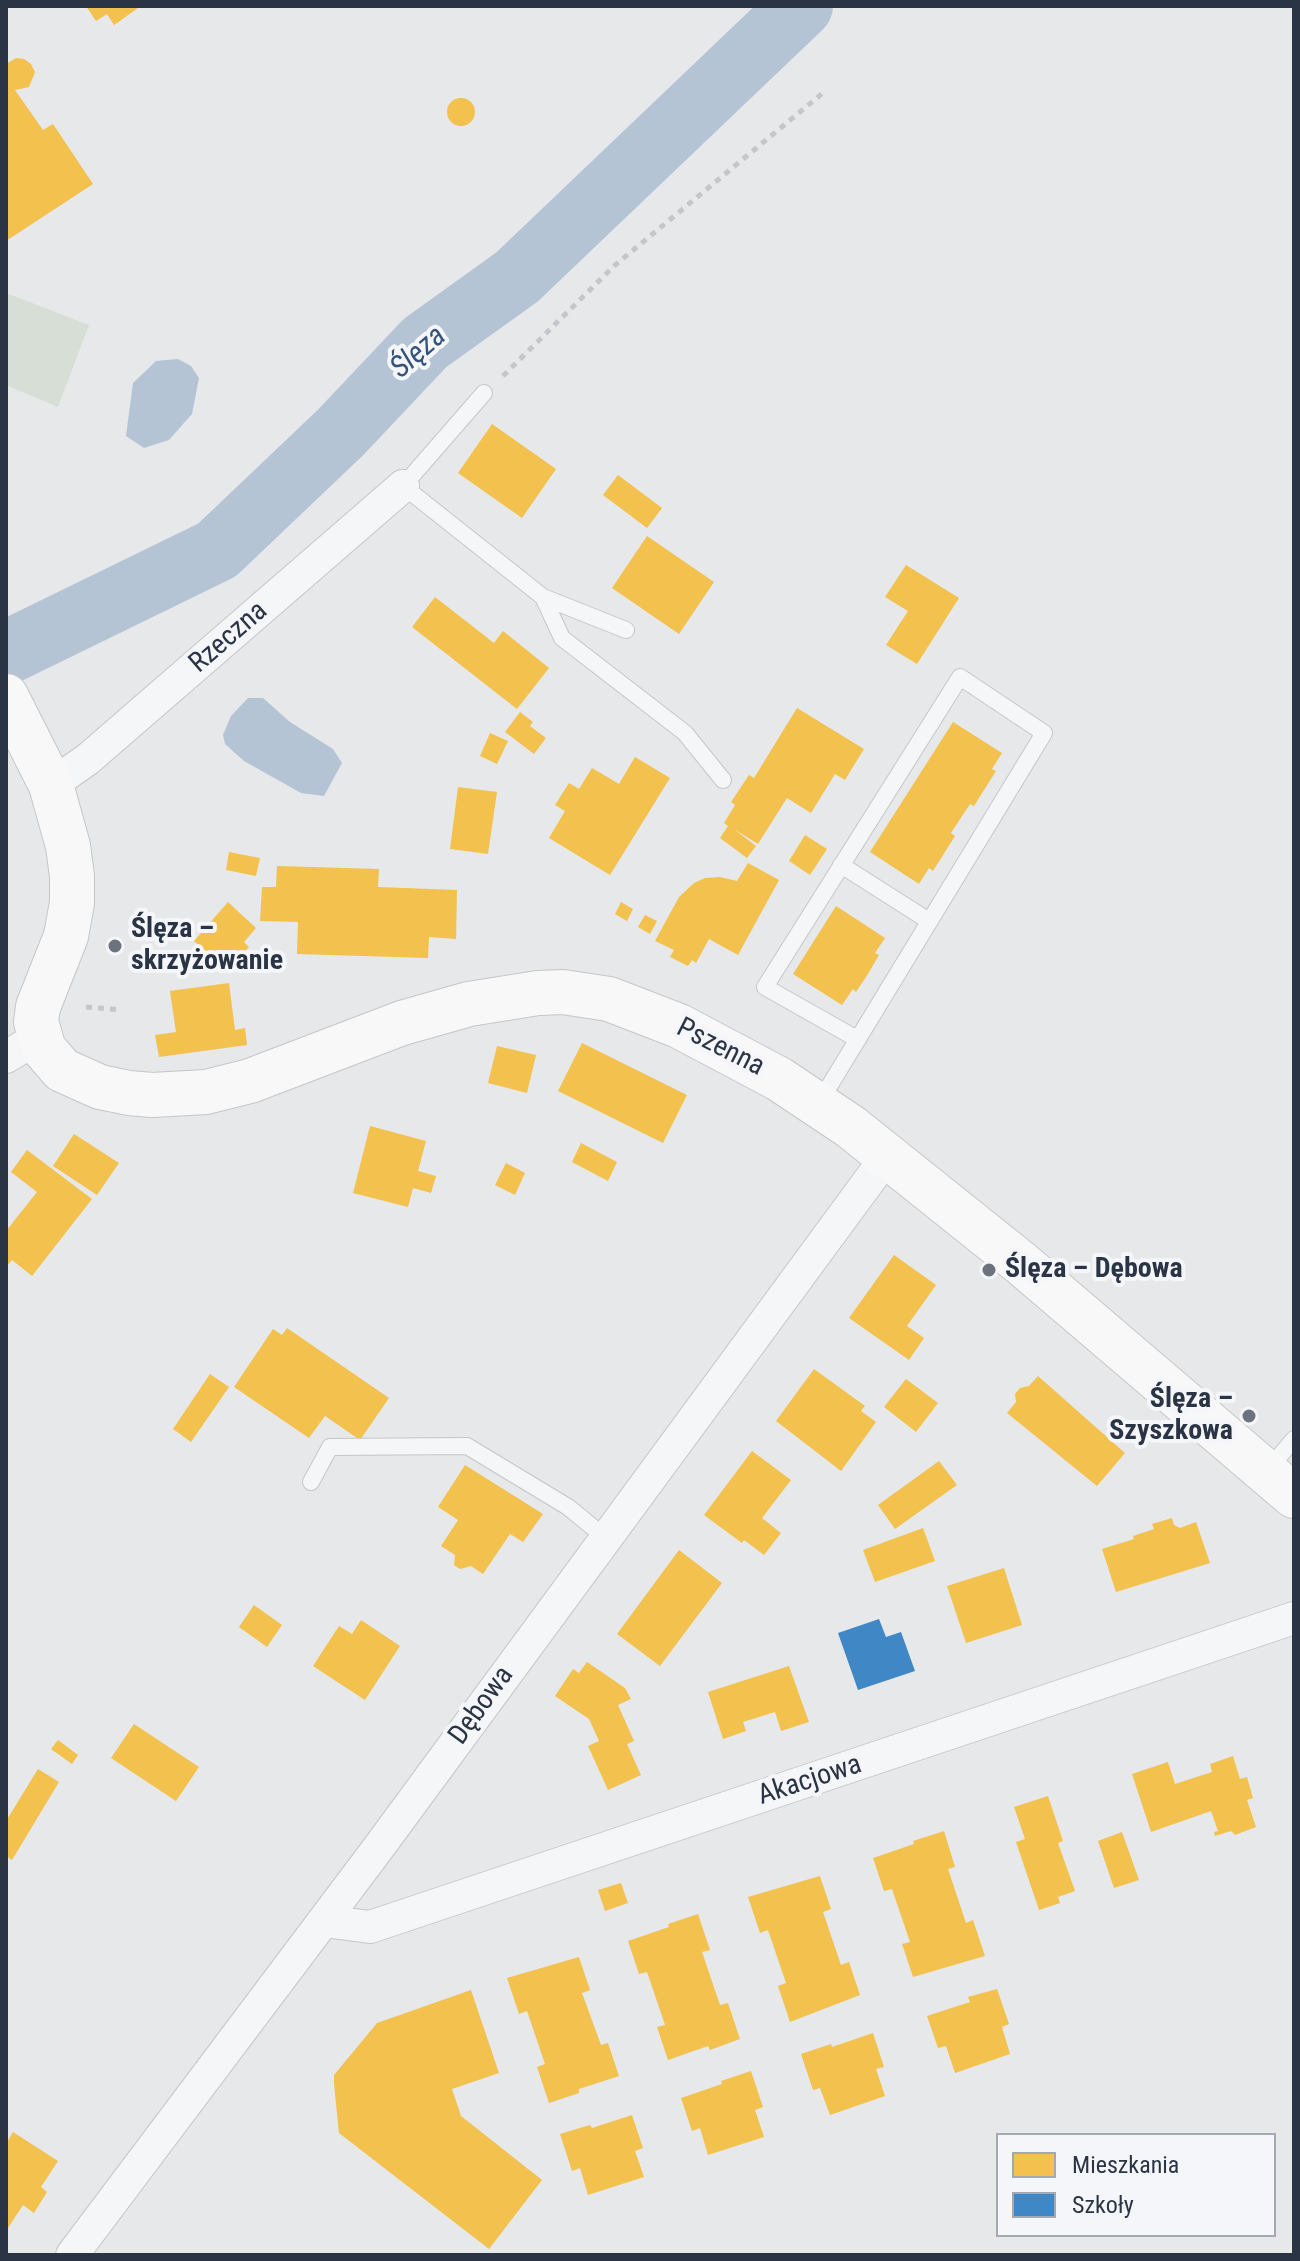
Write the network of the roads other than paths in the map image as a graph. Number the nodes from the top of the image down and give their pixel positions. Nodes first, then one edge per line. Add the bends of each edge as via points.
1 (484, 393) road end
2 (403, 486) junction
3 (543, 597) junction
4 (626, 630) dead end
5 (6, 696) edge
6 (723, 780) dead end
7 (51, 785) junction
8 (841, 865) junction
9 (929, 921) junction
10 (857, 1039) junction
11 (22, 1047) edge
12 (818, 1104) junction
13 (888, 1155) junction
14 (1294, 1439) edge
15 (311, 1482) dead end
16 (1280, 1484) edge
17 (606, 1538) junction
18 (1294, 1618) edge
19 (324, 1921) junction
20 (72, 2255) edge

1 - 2 lane
2 - 3 lane
2 - 7 street, Rzeczna via 88,759
3 - 4 lane
3 - 6 lane via 562,638 685,733
5 - 7 street
7 - 11 street via 68,846 72,903 66,936
8 - 9 lane
8 - 9 lane via 960,677 1044,733
8 - 10 lane via 765,987
9 - 10 lane
10 - 12 lane
11 - 12 street, Pszenna via 100,1087 152,1095 206,1092 469,1004 574,993 609,999 679,1026
12 - 13 street, Pszenna
13 - 16 street, Pszenna
13 - 17 street, Dębowa
14 - 16 lane
15 - 17 lane via 330,1447 467,1446 568,1507
17 - 19 street, Dębowa
18 - 19 street, Akacjowa via 370,1927
19 - 20 street, Dębowa

